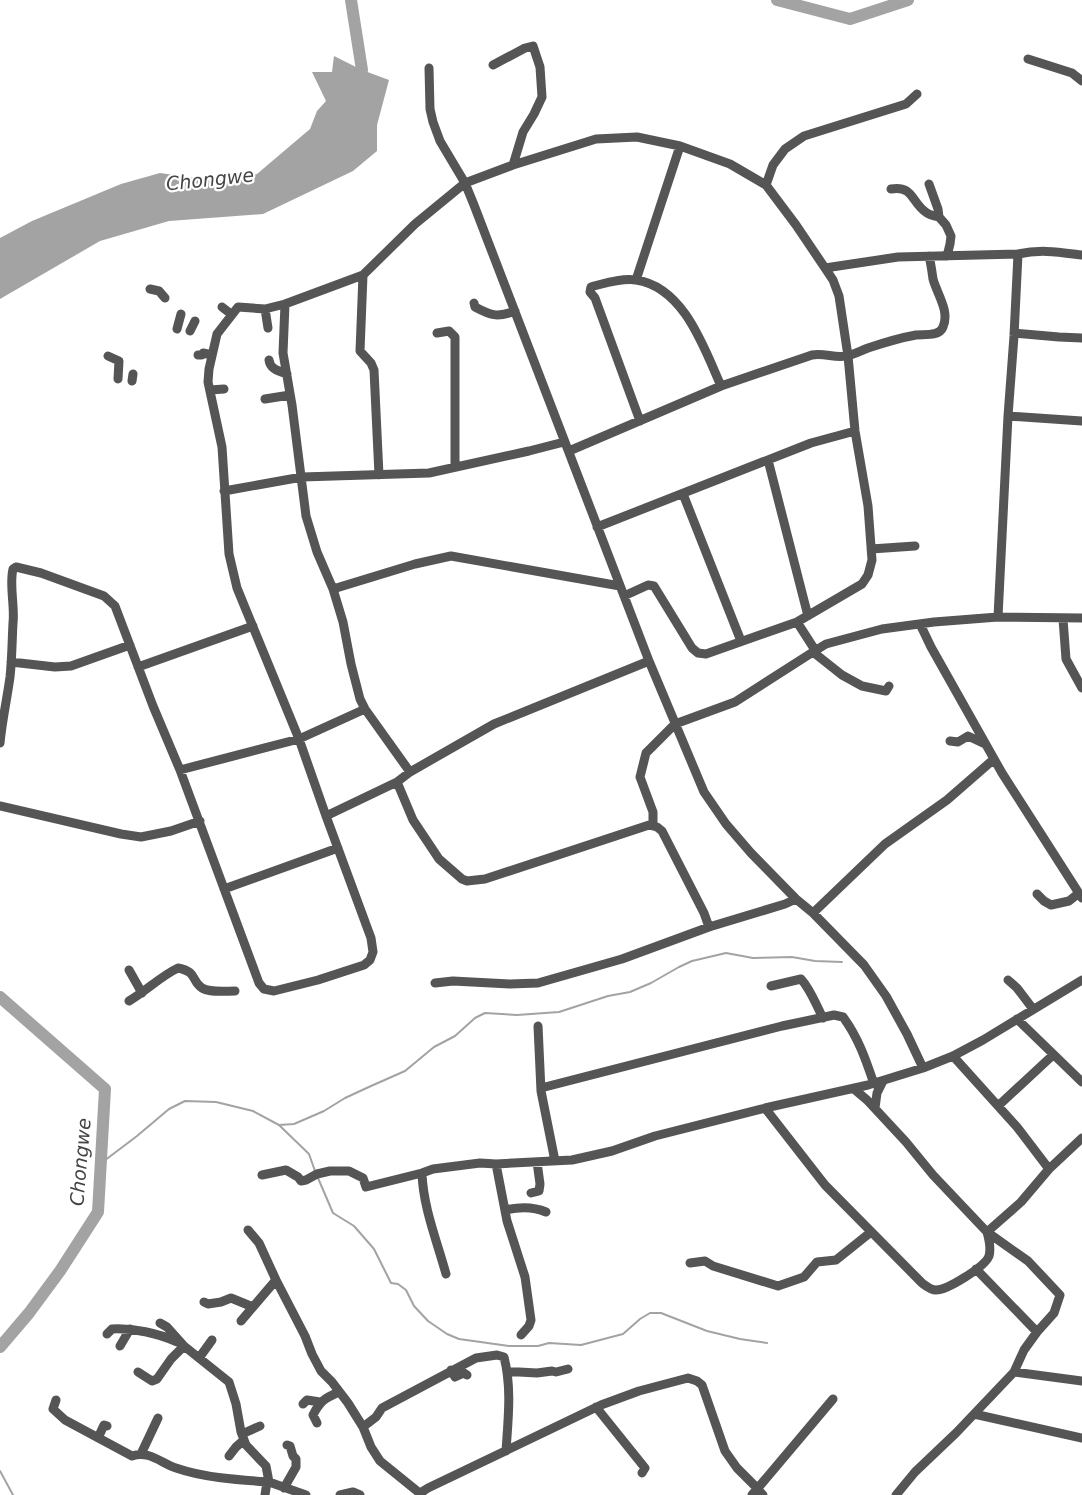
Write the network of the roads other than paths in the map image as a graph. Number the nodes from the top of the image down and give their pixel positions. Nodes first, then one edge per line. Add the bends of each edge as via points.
1 (1028, 59) dead end
2 (493, 65) dead end
3 (429, 68) dead end
4 (1082, 81) edge
5 (917, 94) dead end
6 (680, 146) junction
7 (513, 165) junction
8 (465, 183) junction
9 (929, 184) dead end
10 (766, 185) junction
11 (891, 189) dead end
12 (939, 217) junction
13 (1018, 254) junction
14 (1082, 255) edge
15 (929, 256) junction
16 (946, 256) junction
17 (825, 268) junction
18 (363, 275) junction
19 (636, 280) junction
20 (150, 289) dead end
21 (474, 303) dead end
22 (285, 304) junction
23 (222, 307) dead end
24 (166, 308) dead end
25 (265, 309) junction
26 (515, 311) junction
27 (181, 314) dead end
28 (231, 314) junction
29 (195, 321) dead end
30 (268, 328) dead end
31 (177, 329) dead end
32 (190, 331) dead end
33 (1014, 332) junction
34 (437, 333) dead end
35 (1082, 338) edge
36 (198, 355) dead end
37 (212, 355) junction
38 (108, 356) dead end
39 (848, 356) junction
40 (269, 360) dead end
41 (287, 374) junction
42 (118, 378) dead end
43 (721, 386) junction
44 (224, 389) dead end
45 (210, 390) junction
46 (290, 395) junction
47 (265, 399) dead end
48 (1008, 416) junction
49 (640, 421) junction
50 (1082, 421) edge
51 (855, 430) junction
52 (564, 442) junction
53 (569, 451) junction
54 (768, 460) junction
55 (454, 468) junction
56 (379, 475) junction
57 (302, 477) junction
58 (224, 491) junction
59 (683, 494) junction
60 (597, 527) junction
61 (915, 546) dead end
62 (871, 550) junction
63 (620, 586) junction
64 (333, 589) junction
65 (624, 596) junction
66 (808, 616) junction
67 (998, 617) junction
68 (1082, 618) edge
69 (1063, 619) junction
70 (797, 622) junction
71 (920, 624) junction
72 (253, 626) junction
73 (741, 641) junction
74 (130, 645) junction
75 (814, 651) junction
76 (649, 661) junction
77 (11, 662) junction
78 (138, 667) junction
79 (888, 686) dead end
80 (1082, 688) edge
81 (3, 701) edge
82 (365, 709) junction
83 (675, 724) junction
84 (299, 739) junction
85 (950, 740) dead end
86 (0, 743) edge
87 (986, 744) junction
88 (994, 759) junction
89 (180, 770) junction
90 (410, 772) junction
91 (397, 782) junction
92 (0, 806) edge
93 (326, 816) junction
94 (200, 821) junction
95 (653, 826) junction
96 (338, 848) junction
97 (224, 889) junction
98 (1080, 890) edge
99 (1037, 894) dead end
100 (796, 899) junction
101 (813, 913) junction
102 (709, 927) junction
103 (129, 970) dead end
104 (1008, 980) dead end
105 (1082, 980) edge
106 (435, 983) dead end
107 (771, 986) dead end
108 (235, 991) dead end
109 (142, 993) junction
110 (129, 1001) dead end
111 (1033, 1009) junction
112 (823, 1018) junction
113 (1017, 1019) junction
114 (538, 1026) dead end
115 (1053, 1055) junction
116 (953, 1056) junction
117 (923, 1068) junction
118 (879, 1082) junction
119 (1082, 1082) edge
120 (541, 1088) junction
121 (854, 1089) junction
122 (998, 1106) junction
123 (765, 1108) junction
124 (875, 1108) junction
125 (1082, 1138) edge
126 (555, 1161) junction
127 (537, 1162) junction
128 (496, 1164) junction
129 (1049, 1169) junction
130 (422, 1173) junction
131 (262, 1175) dead end
132 (531, 1193) dead end
133 (505, 1210) junction
134 (546, 1212) dead end
135 (248, 1230) dead end
136 (871, 1232) junction
137 (987, 1232) junction
138 (690, 1263) dead end
139 (976, 1269) junction
140 (446, 1274) dead end
141 (276, 1280) junction
142 (204, 1302) dead end
143 (252, 1308) junction
144 (241, 1321) dead end
145 (160, 1323) dead end
146 (130, 1329) junction
147 (1037, 1332) junction
148 (107, 1334) dead end
149 (521, 1336) dead end
150 (212, 1340) dead end
151 (183, 1345) junction
152 (120, 1346) dead end
153 (199, 1358) junction
154 (568, 1369) dead end
155 (452, 1370) junction
156 (138, 1372) dead end
157 (508, 1372) junction
158 (1014, 1372) junction
159 (467, 1375) dead end
160 (1082, 1381) edge
161 (339, 1392) junction
162 (833, 1399) dead end
163 (56, 1400) dead end
164 (320, 1402) junction
165 (303, 1404) dead end
166 (596, 1407) junction
167 (974, 1414) junction
168 (158, 1418) dead end
169 (317, 1423) dead end
170 (107, 1426) dead end
171 (260, 1426) dead end
172 (363, 1427) junction
173 (243, 1437) junction
174 (98, 1438) junction
175 (1082, 1438) edge
176 (287, 1446) dead end
177 (506, 1451) junction
178 (142, 1454) junction
179 (230, 1456) dead end
180 (642, 1473) dead end
181 (268, 1482) junction
182 (284, 1488) junction
183 (757, 1493) edge
184 (421, 1494) edge
185 (265, 1495) edge
186 (306, 1495) edge
187 (340, 1495) edge
188 (360, 1495) edge
189 (897, 1495) edge

1 - 4 street via 1072,73
2 - 7 street via 533,46 540,67 542,97 523,132
3 - 8 street via 432,122
5 - 10 street via 906,104 804,136 785,149 773,165
6 - 7 street via 637,137 596,139
6 - 10 street via 730,164
6 - 19 street
7 - 8 street
8 - 18 street via 414,224
8 - 26 street
9 - 12 street
10 - 17 street
11 - 12 street via 910,191 919,206
12 - 16 street via 951,236
13 - 14 street via 1034,250
13 - 16 street
13 - 33 street
15 - 16 street
15 - 17 street
15 - 39 street via 945,314 941,331 899,339
17 - 39 street via 838,296
18 - 22 street
18 - 56 street via 360,351 374,370
19 - 43 street via 658,287 686,315
19 - 49 street via 591,287 590,292
20 - 24 street via 166,296
21 - 26 street via 475,307 490,315
22 - 25 street
22 - 41 street via 283,353
23 - 28 street
25 - 28 street via 238,307
25 - 30 street
26 - 52 street
27 - 31 street
28 - 37 street via 217,334
29 - 32 street
33 - 35 street
33 - 48 street
34 - 55 street via 449,332 455,337
36 - 37 street
37 - 45 street
38 - 42 street via 119,361
39 - 43 street via 812,355
39 - 51 street
40 - 41 street via 276,371
41 - 46 street
43 - 49 street
44 - 45 street
45 - 58 street via 222,447
46 - 47 street
46 - 57 street
48 - 50 street
48 - 67 street
49 - 53 street
51 - 54 street
51 - 62 street via 868,506
52 - 53 street
52 - 55 street
53 - 60 street
54 - 59 street
54 - 66 street
55 - 56 street via 429,473
56 - 57 street
57 - 58 street
57 - 64 street via 306,516
58 - 72 street via 229,554 237,588
59 - 60 street
59 - 73 street
60 - 63 street
61 - 62 street
62 - 66 street via 869,572 862,584
63 - 64 street via 451,556
63 - 65 street
64 - 82 street
65 - 73 street via 648,584 654,586 688,643 698,653 706,654
65 - 76 street
66 - 70 street
67 - 69 street
67 - 71 street
68 - 69 street
69 - 80 street via 1066,659
70 - 73 street
70 - 75 street
71 - 75 street via 882,628 826,644
71 - 87 street
72 - 78 street
72 - 84 street
74 - 77 street via 71,666
74 - 77 street via 115,606 104,596 16,567 12,576 14,621
74 - 78 street
75 - 79 street via 842,675 862,686 886,691
75 - 83 street via 735,702
76 - 83 street
76 - 90 street via 494,724
77 - 81 street
78 - 89 street
81 - 86 street
82 - 84 street
82 - 90 street
83 - 95 street via 646,753 640,777 653,812
83 - 100 street via 704,792 726,824
84 - 89 street
84 - 93 street
85 - 87 street via 958,742 968,736
87 - 88 street
88 - 98 street
88 - 101 street via 947,800 885,844
89 - 94 street
90 - 91 street
91 - 93 street
91 - 95 street via 413,820 439,859 467,881 485,879
92 - 94 street via 141,837
93 - 96 street
94 - 97 street
95 - 102 street via 662,831
96 - 97 street
96 - 97 street via 371,938 373,952 364,965 297,986 274,991 264,989 255,976
98 - 99 street via 1069,901 1051,905
100 - 101 street
100 - 102 street
101 - 117 street via 864,965 886,996
102 - 106 street via 622,959 538,982
103 - 109 street
104 - 111 street
105 - 111 street
107 - 112 street via 801,979
108 - 109 street via 207,990 200,987 190,972 178,968
109 - 110 street
111 - 113 street
112 - 118 street via 843,1017
112 - 120 street via 740,1036
113 - 115 street
113 - 116 street
114 - 120 street
115 - 119 street
115 - 122 street
116 - 117 street
116 - 122 street
117 - 118 street
118 - 121 street
118 - 124 street
120 - 126 street
121 - 123 street
121 - 124 street
122 - 129 street
123 - 126 street via 656,1136 612,1151
123 - 136 street via 825,1184
124 - 137 street via 932,1175
125 - 129 street
126 - 127 street
127 - 128 street
127 - 132 street via 539,1191
128 - 130 street via 480,1163
128 - 133 street
129 - 137 street via 1021,1202
130 - 131 street via 366,1187 363,1178 349,1172 326,1171 301,1181 286,1170
130 - 140 street via 426,1206
133 - 134 street via 520,1207
133 - 149 street via 524,1277 531,1320
135 - 141 street via 259,1243
136 - 138 street via 836,1260 817,1262 804,1277 778,1286 705,1261
136 - 139 street via 922,1284 934,1290 944,1289
137 - 139 street via 989,1256
137 - 147 street via 1028,1261 1060,1295 1054,1314
139 - 147 street
141 - 143 street
141 - 161 street via 321,1371
142 - 143 street via 221,1302 230,1298
143 - 144 street
145 - 151 street
146 - 148 street via 112,1329
146 - 151 street via 172,1339
146 - 152 street
147 - 158 street
150 - 153 street
151 - 153 street
151 - 156 street via 157,1379 152,1381
153 - 173 street via 229,1382
154 - 157 street
155 - 157 street via 476,1358 497,1355 504,1357
155 - 159 street via 455,1377
155 - 172 street via 382,1408
157 - 177 street
158 - 160 street
158 - 167 street
161 - 164 street
161 - 172 street
162 - 183 street
163 - 174 street via 53,1409 65,1420
164 - 165 street via 307,1400
164 - 169 street via 313,1415
166 - 177 street
166 - 180 street via 645,1468
166 - 183 street via 679,1380 697,1380 702,1385 725,1451
167 - 175 street
167 - 189 street via 915,1472
168 - 178 street
170 - 174 street via 104,1425
171 - 173 street
172 - 184 street via 380,1461
173 - 179 street
173 - 181 street via 266,1466
174 - 178 street via 132,1456
176 - 182 street via 296,1459 296,1467
177 - 184 street
178 - 181 street via 192,1473
181 - 182 street
181 - 185 street
182 - 186 street
187 - 188 street via 353,1492

